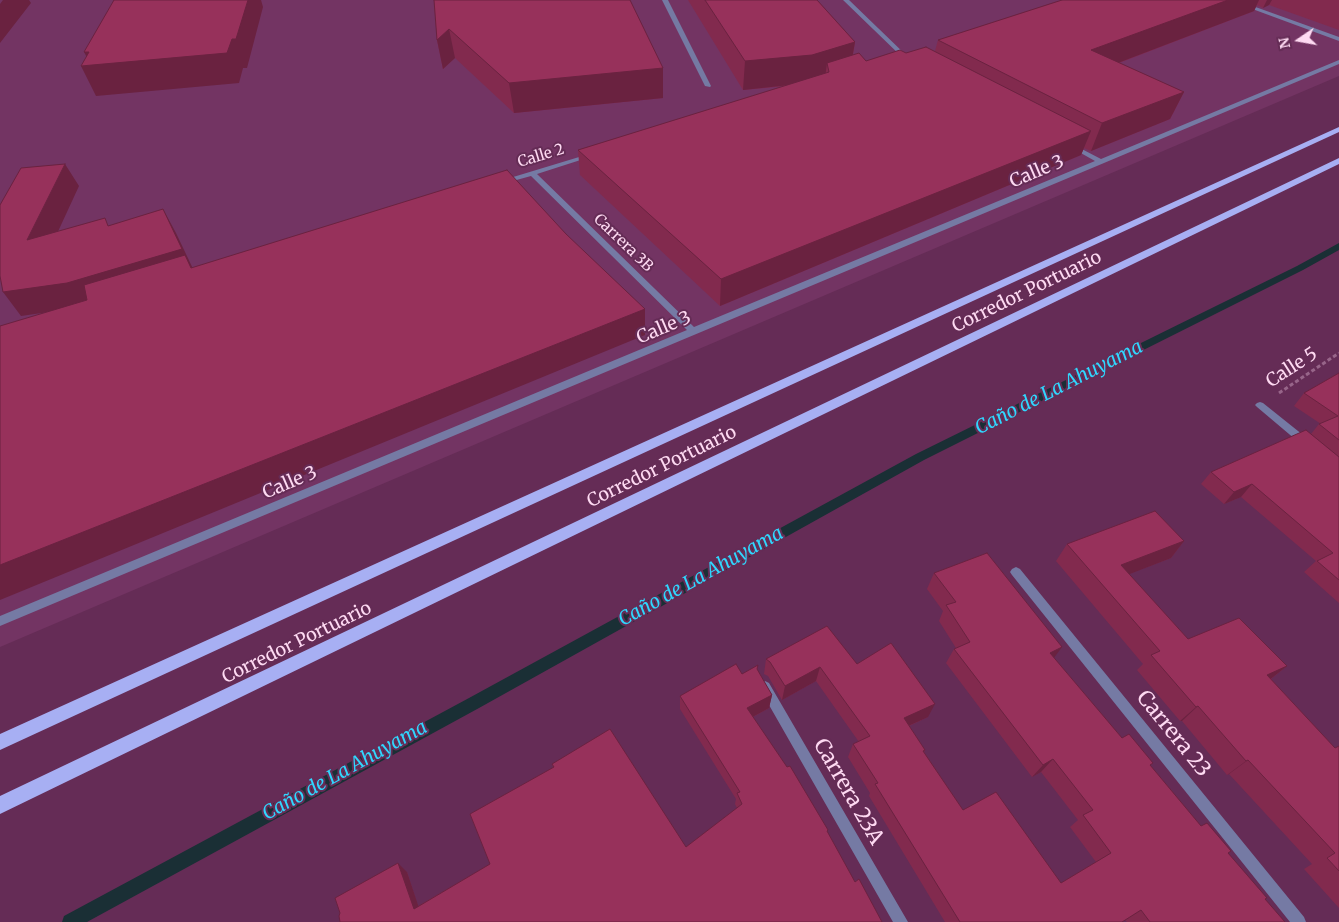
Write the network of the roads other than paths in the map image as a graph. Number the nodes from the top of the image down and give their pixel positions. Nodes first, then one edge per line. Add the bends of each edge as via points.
1 (665, 0) edge
2 (846, 0) edge
3 (1231, 0) edge
4 (1339, 39) edge
5 (905, 57) junction
6 (914, 58) edge
7 (896, 60) edge
8 (1339, 62) edge
9 (708, 86) dead end
10 (1339, 129) edge
11 (1068, 144) edge
12 (597, 153) edge
13 (1339, 161) edge
14 (1102, 162) junction
15 (532, 173) junction
16 (494, 185) edge
17 (695, 333) junction
18 (1260, 405) road end
19 (1310, 446) edge
20 (1016, 572) dead end
21 (0, 621) edge
22 (762, 682) edge
23 (0, 742) edge
24 (0, 805) edge
25 (901, 922) edge
26 (1299, 922) edge

1 - 9 street
2 - 5 street
3 - 4 street
5 - 6 street
5 - 7 street
8 - 14 street, Calle 3
10 - 23 main road, Corredor Portuario
11 - 14 street
12 - 15 street, Calle 2
13 - 24 main road, Corredor Portuario
14 - 17 street, Calle 3
15 - 16 street, Calle 2
15 - 17 street, Carrera 3B
17 - 21 street, Calle 3
18 - 19 street
20 - 26 street, Carrera 23
22 - 25 street, Carrera 23A

